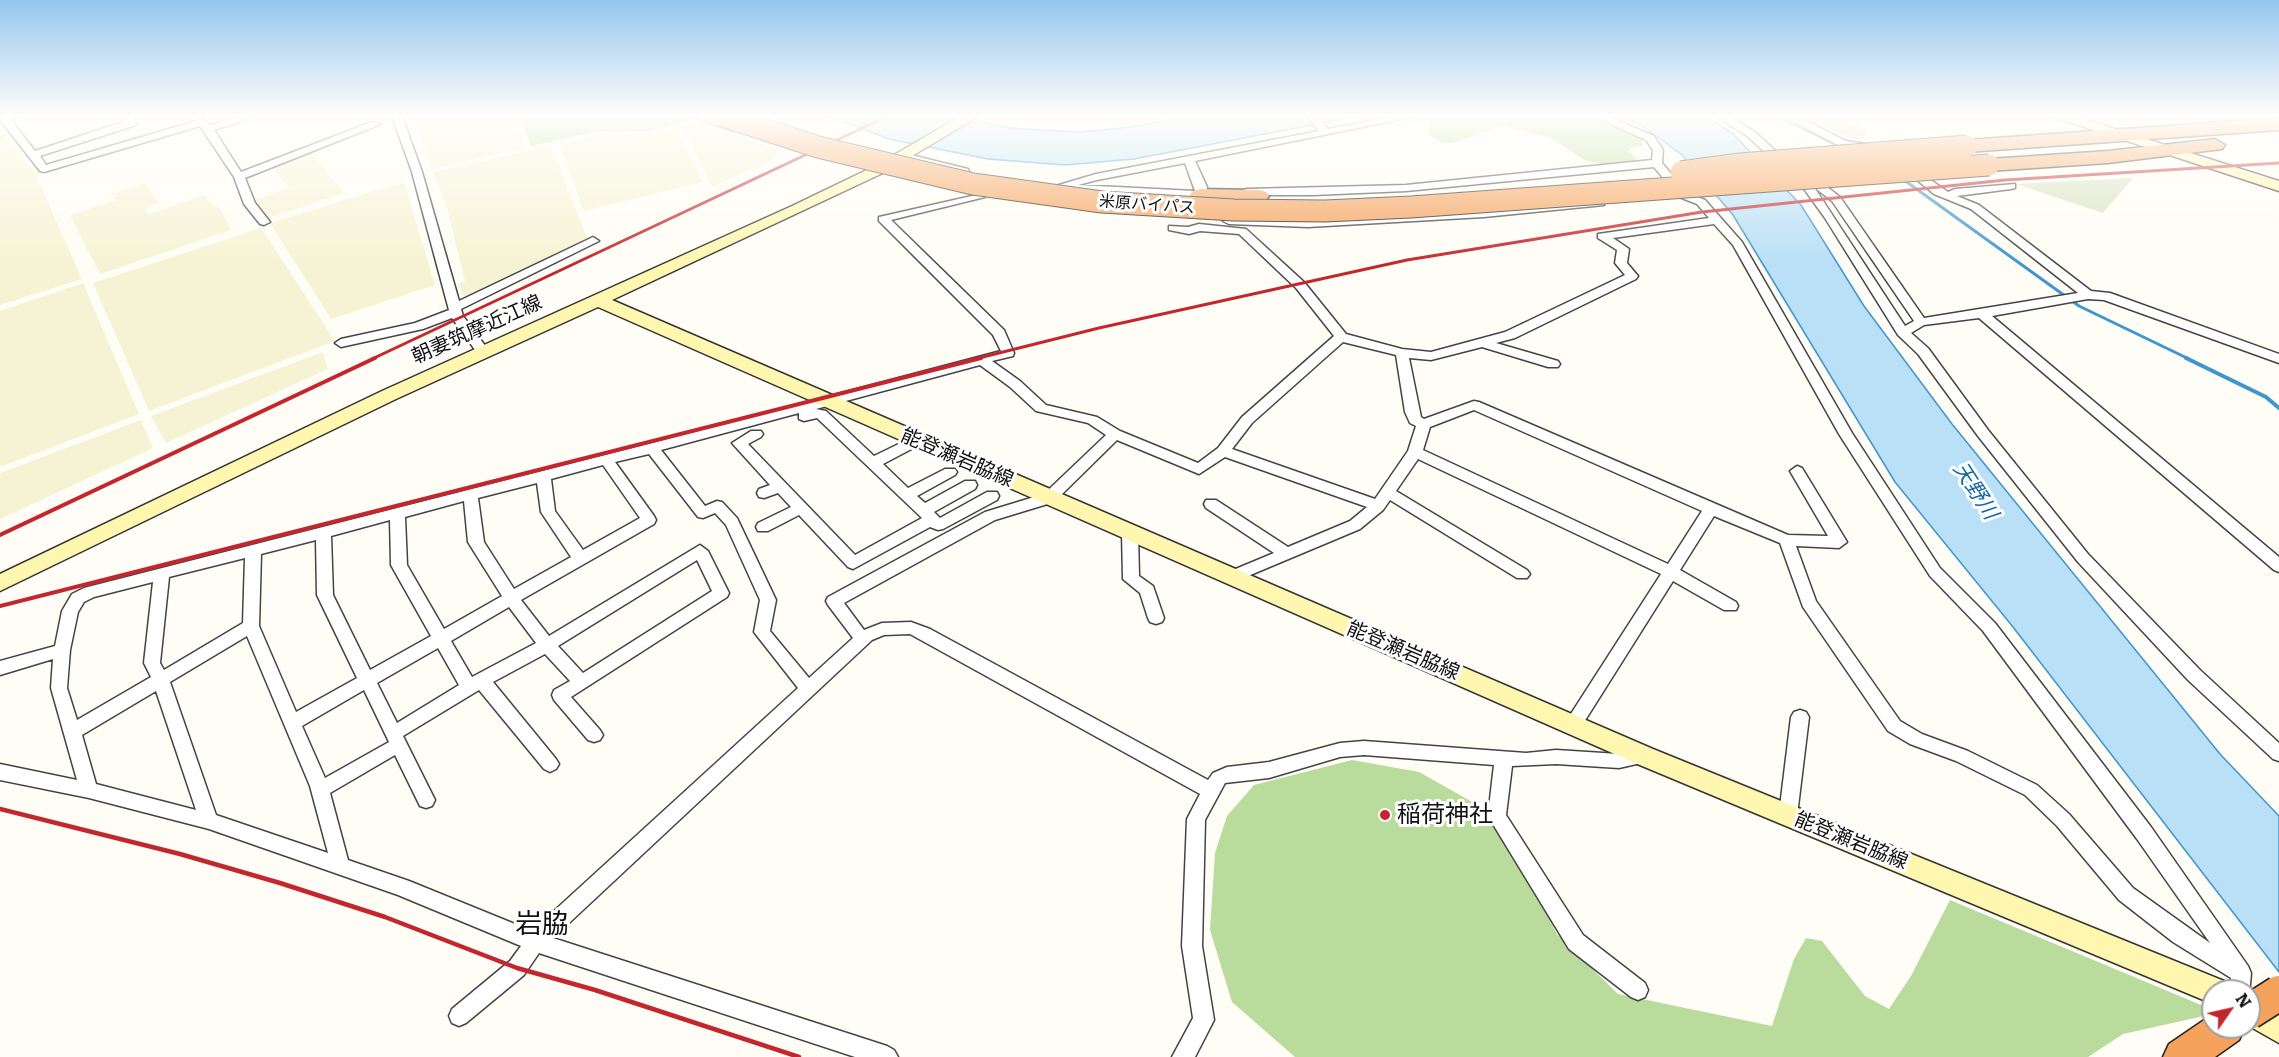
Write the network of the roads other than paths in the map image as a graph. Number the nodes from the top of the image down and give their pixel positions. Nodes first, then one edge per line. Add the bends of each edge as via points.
1 (41, 165) edge
2 (56, 165) edge
3 (231, 165) edge
4 (269, 165) edge
5 (415, 165) edge
6 (888, 165) edge
7 (888, 165) edge
8 (949, 165) edge
9 (1159, 165) edge
10 (1190, 165) edge
11 (1634, 165) edge
12 (1659, 165) edge
13 (1750, 165) edge
14 (1784, 165) edge
15 (1796, 165) edge
16 (1907, 165) edge
17 (1985, 165) edge
18 (2043, 165) edge
19 (2212, 165) edge
20 (880, 170) junction
21 (1686, 171) junction
22 (1919, 176) junction
23 (239, 177) junction
24 (2011, 186) dead end
25 (2279, 186) edge
26 (1058, 187) junction
27 (981, 195) junction
28 (1683, 195) junction
29 (1583, 196) junction
30 (1950, 197) junction
31 (1473, 202) junction
32 (1199, 210) junction
33 (1716, 220) junction
34 (264, 222) dead end
35 (1173, 228) dead end
36 (593, 242) dead end
37 (2088, 294) junction
38 (597, 300) junction
39 (455, 310) junction
40 (1982, 314) junction
41 (1921, 322) junction
42 (1903, 332) junction
43 (1341, 337) junction
44 (1484, 343) junction
45 (340, 344) dead end
46 (483, 351) junction
47 (1401, 353) junction
48 (2279, 359) edge
49 (982, 360) junction
50 (1553, 364) dead end
51 (824, 401) junction
52 (804, 416) dead end
53 (1424, 424) junction
54 (756, 434) dead end
55 (1115, 434) junction
56 (916, 441) junction
57 (652, 448) junction
58 (1223, 451) junction
59 (1415, 452) junction
60 (607, 460) junction
61 (873, 463) junction
62 (1797, 471) dead end
63 (950, 472) dead end
64 (543, 476) junction
65 (970, 485) dead end
66 (780, 486) junction
67 (1387, 492) junction
68 (764, 493) dead end
69 (470, 494) junction
70 (907, 495) junction
71 (992, 496) dead end
72 (1049, 498) junction
73 (1211, 504) dead end
74 (1378, 506) junction
75 (801, 508) junction
76 (1711, 509) junction
77 (397, 512) junction
78 (927, 515) junction
79 (763, 527) dead end
80 (323, 532) junction
81 (1130, 533) junction
82 (1786, 540) junction
83 (253, 551) junction
84 (1286, 553) junction
85 (581, 559) junction
86 (2279, 566) edge
87 (1671, 572) junction
88 (162, 574) junction
89 (1522, 574) dead end
90 (1231, 577) junction
91 (0, 583) edge
92 (512, 598) junction
93 (1730, 606) dead end
94 (1156, 618) dead end
95 (251, 626) junction
96 (442, 638) junction
97 (862, 639) junction
98 (547, 645) junction
99 (62, 650) junction
100 (0, 668) edge
101 (367, 680) junction
102 (161, 681) junction
103 (582, 682) junction
104 (475, 684) junction
105 (808, 689) junction
106 (1800, 717) dead end
107 (292, 723) junction
108 (1573, 725) junction
109 (72, 732) junction
110 (594, 735) dead end
111 (396, 740) junction
112 (2279, 754) edge
113 (1644, 756) junction
114 (1504, 759) junction
115 (550, 764) dead end
116 (0, 772) edge
117 (88, 790) junction
118 (320, 790) junction
119 (1211, 791) junction
120 (426, 800) dead end
121 (1788, 815) junction
122 (209, 821) junction
123 (341, 868) junction
124 (536, 942) junction
125 (2241, 973) junction
126 (2241, 979) edge
127 (2201, 986) edge
128 (1638, 990) dead end
129 (2279, 993) edge
130 (2261, 1003) edge
131 (459, 1016) dead end
132 (2261, 1018) edge
133 (2279, 1029) edge
134 (2208, 1039) edge
135 (887, 1057) edge
136 (1183, 1057) edge
137 (2182, 1057) edge

1 - 2 street via 44,169
3 - 23 street
4 - 23 street
5 - 39 street
6 - 31 highway, 米原バイパス, bridge via 1068,198 1167,207 1315,211
7 - 20 main road, 朝妻筑摩近江線
8 - 26 street via 987,177
9 - 26 street
10 - 32 street
11 - 32 street via 1406,188 1313,192
12 - 28 street
13 - 21 highway, 米原バイパス, bridge
14 - 42 street via 1806,184 1830,217
15 - 41 street via 1836,198
16 - 22 street
17 - 29 highway, 米原バイパス, bridge
18 - 22 street
19 - 25 main road
20 - 27 street
20 - 38 main road, 朝妻筑摩近江線
21 - 31 highway, 米原バイパス, bridge
21 - 32 highway via 1408,192 1259,196
22 - 30 street
23 - 34 street via 250,204
24 - 30 street via 1955,192
26 - 32 street
27 - 32 street
27 - 49 street via 883,219 999,333 1008,353
28 - 32 street via 1308,224
28 - 33 street via 1701,202
29 - 31 highway, 米原バイパス, bridge
29 - 32 highway, bridge via 1413,213 1245,217
30 - 37 street via 1975,207
32 - 35 street via 1190,231
32 - 43 street via 1242,231 1300,285
33 - 44 street via 1602,236 1623,249 1621,263 1632,276 1510,335
33 - 125 street via 1738,244 1846,434 1935,572 1989,627 2144,833
36 - 39 street
37 - 40 street
37 - 48 street via 2106,296
38 - 46 main road, 朝妻筑摩近江線
38 - 51 main road, 能登瀬岩脇線
39 - 45 street via 419,326
39 - 46 street
40 - 41 street
40 - 86 street
41 - 42 street
42 - 112 street via 1923,351 2083,558 2194,675
43 - 47 street
43 - 58 street via 1247,420
44 - 47 street via 1431,356
44 - 50 street
46 - 91 main road, 朝妻筑摩近江線
47 - 53 street via 1412,412 1415,420
49 - 51 street
49 - 55 street via 1041,408 1092,420
51 - 56 main road, 能登瀬岩脇線
51 - 57 street
52 - 61 street via 821,414
53 - 59 street
53 - 76 street via 1474,405
54 - 66 street via 739,443
55 - 58 street via 1200,469
55 - 72 street
56 - 61 street
56 - 72 main road, 能登瀬岩脇線
57 - 60 street
57 - 105 street via 703,513 717,506 732,522 768,600 762,632
58 - 74 street
59 - 67 street
59 - 87 street
60 - 64 street
60 - 85 street via 649,520
61 - 70 street
62 - 82 street via 1839,542
63 - 70 street
64 - 69 street
64 - 85 street via 548,512
65 - 78 street
66 - 68 street
66 - 75 street
67 - 74 street
67 - 89 street
69 - 77 street
69 - 92 street via 476,542
70 - 78 street
71 - 78 street via 938,525
72 - 81 main road, 能登瀬岩脇線
72 - 97 street via 990,516 834,601
73 - 84 street
74 - 84 street via 1355,525
75 - 78 street via 853,563
75 - 79 street
76 - 82 street
76 - 87 street
77 - 80 street
77 - 96 street via 399,565
80 - 83 street
80 - 101 street via 325,595
81 - 90 main road, 能登瀬岩脇線
81 - 94 street via 1131,579 1147,590
82 - 125 street via 1809,603 1894,726 2031,790 2063,820 2126,894 2180,935
83 - 88 street
83 - 95 street
84 - 90 street
85 - 92 street
87 - 93 street
87 - 108 street
88 - 99 street via 78,598 70,611
88 - 102 street via 152,663
90 - 108 main road, 能登瀬岩脇線
92 - 96 street
92 - 98 street
95 - 102 street
95 - 107 street
96 - 101 street
96 - 104 street
97 - 105 street
97 - 119 street via 882,629 911,628 924,633
98 - 103 street
98 - 103 street via 700,551 720,593
98 - 104 street
99 - 100 street
99 - 109 street via 59,688
101 - 107 street
101 - 111 street
102 - 109 street
102 - 122 street
103 - 110 street via 560,695
104 - 111 street
104 - 115 street
105 - 124 street
106 - 121 street
107 - 118 street
108 - 113 main road, 能登瀬岩脇線
109 - 117 street
111 - 118 street
111 - 120 street
113 - 114 street via 1619,761
113 - 121 main road, 能登瀬岩脇線
114 - 119 street via 1390,749 1340,750 1269,770 1227,775 1219,778
114 - 128 street via 1497,816 1576,942
116 - 117 street
117 - 122 street
118 - 123 street
119 - 136 street via 1196,819 1192,946 1204,1020
121 - 127 main road, 能登瀬岩脇線
122 - 123 street
123 - 124 street
124 - 131 street via 517,968
124 - 135 street
125 - 126 street
129 - 130 highway, bridge
132 - 133 main road
134 - 137 highway

